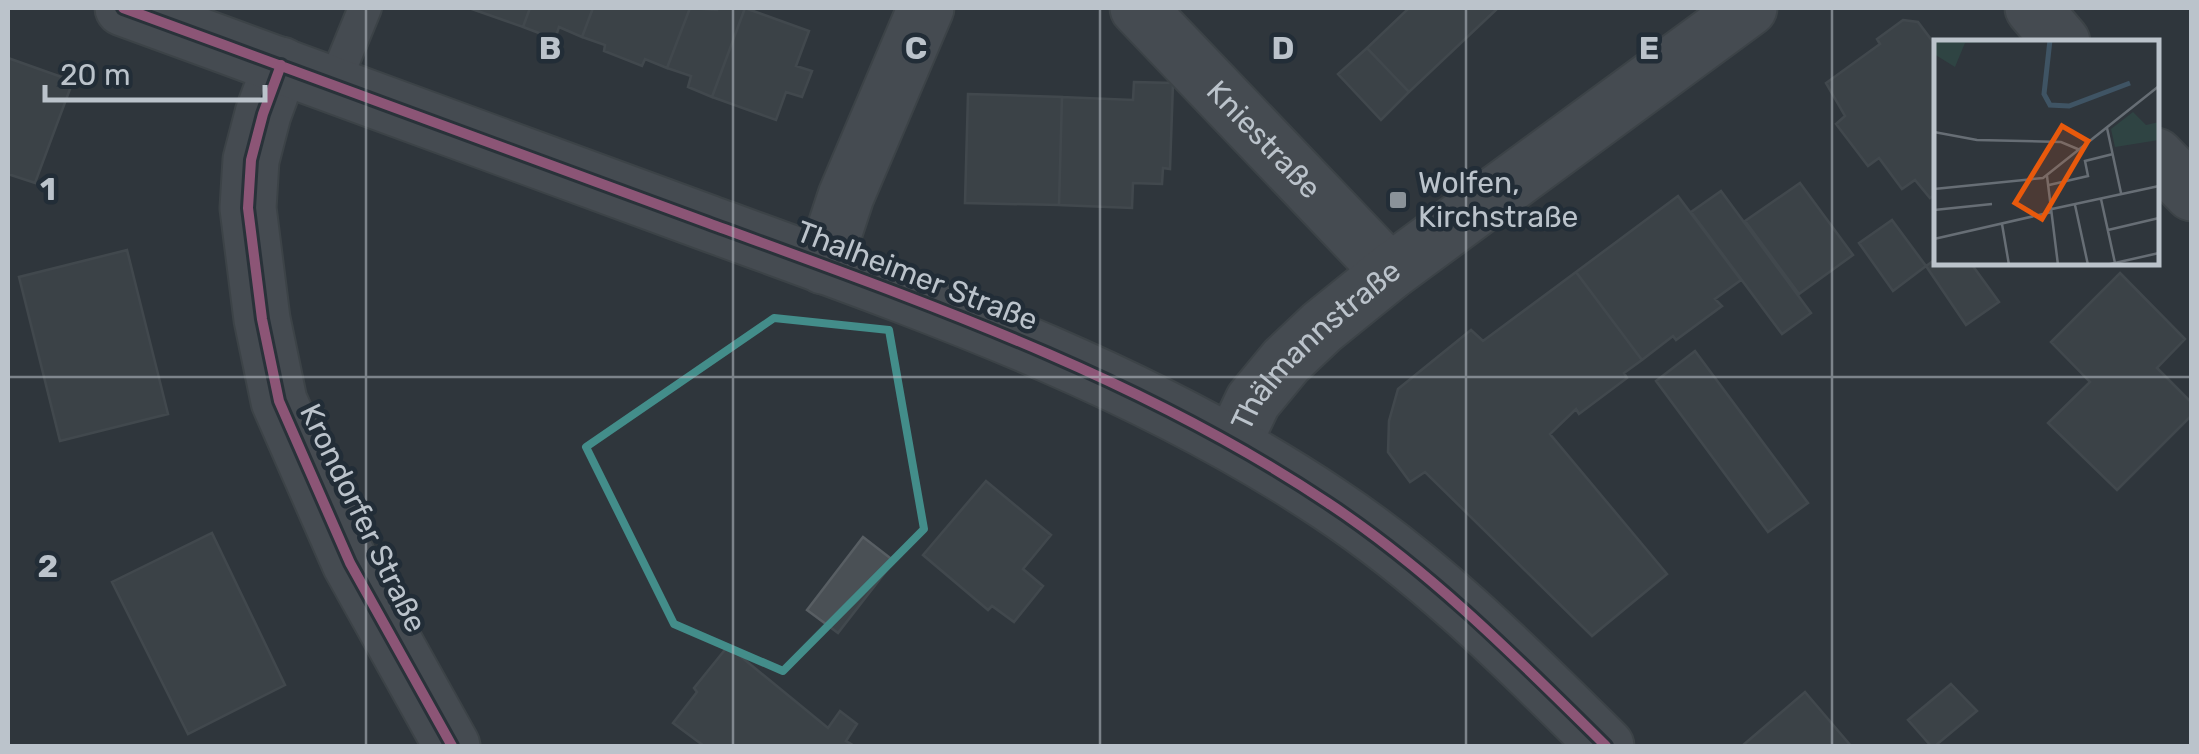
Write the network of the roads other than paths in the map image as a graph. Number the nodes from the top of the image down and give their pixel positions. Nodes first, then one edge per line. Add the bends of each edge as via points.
1 (123, 8) edge
2 (365, 8) edge
3 (926, 8) edge
4 (1138, 8) edge
5 (1748, 8) edge
6 (2033, 8) edge
7 (2060, 40) edge
8 (281, 66) junction
9 (333, 86) junction
10 (2159, 159) edge
11 (2192, 193) edge
12 (824, 266) junction
13 (1390, 272) junction
14 (1233, 443) junction
15 (452, 746) edge
16 (1606, 746) edge

1 - 8 street, Thalheimer Straße
2 - 9 lane
3 - 12 street via 846,196
4 - 13 street, Kniestraße
5 - 13 street, Thälmannstraße
6 - 7 street
8 - 9 street, Thalheimer Straße
8 - 15 street, Krondorfer Straße via 251,160 248,208 279,401 350,563
9 - 12 street, Thalheimer Straße
10 - 11 street
12 - 14 street, Thalheimer Straße via 1031,346
13 - 14 street, Thälmannstraße via 1286,361
14 - 16 street, Thalheimer Straße via 1378,537

